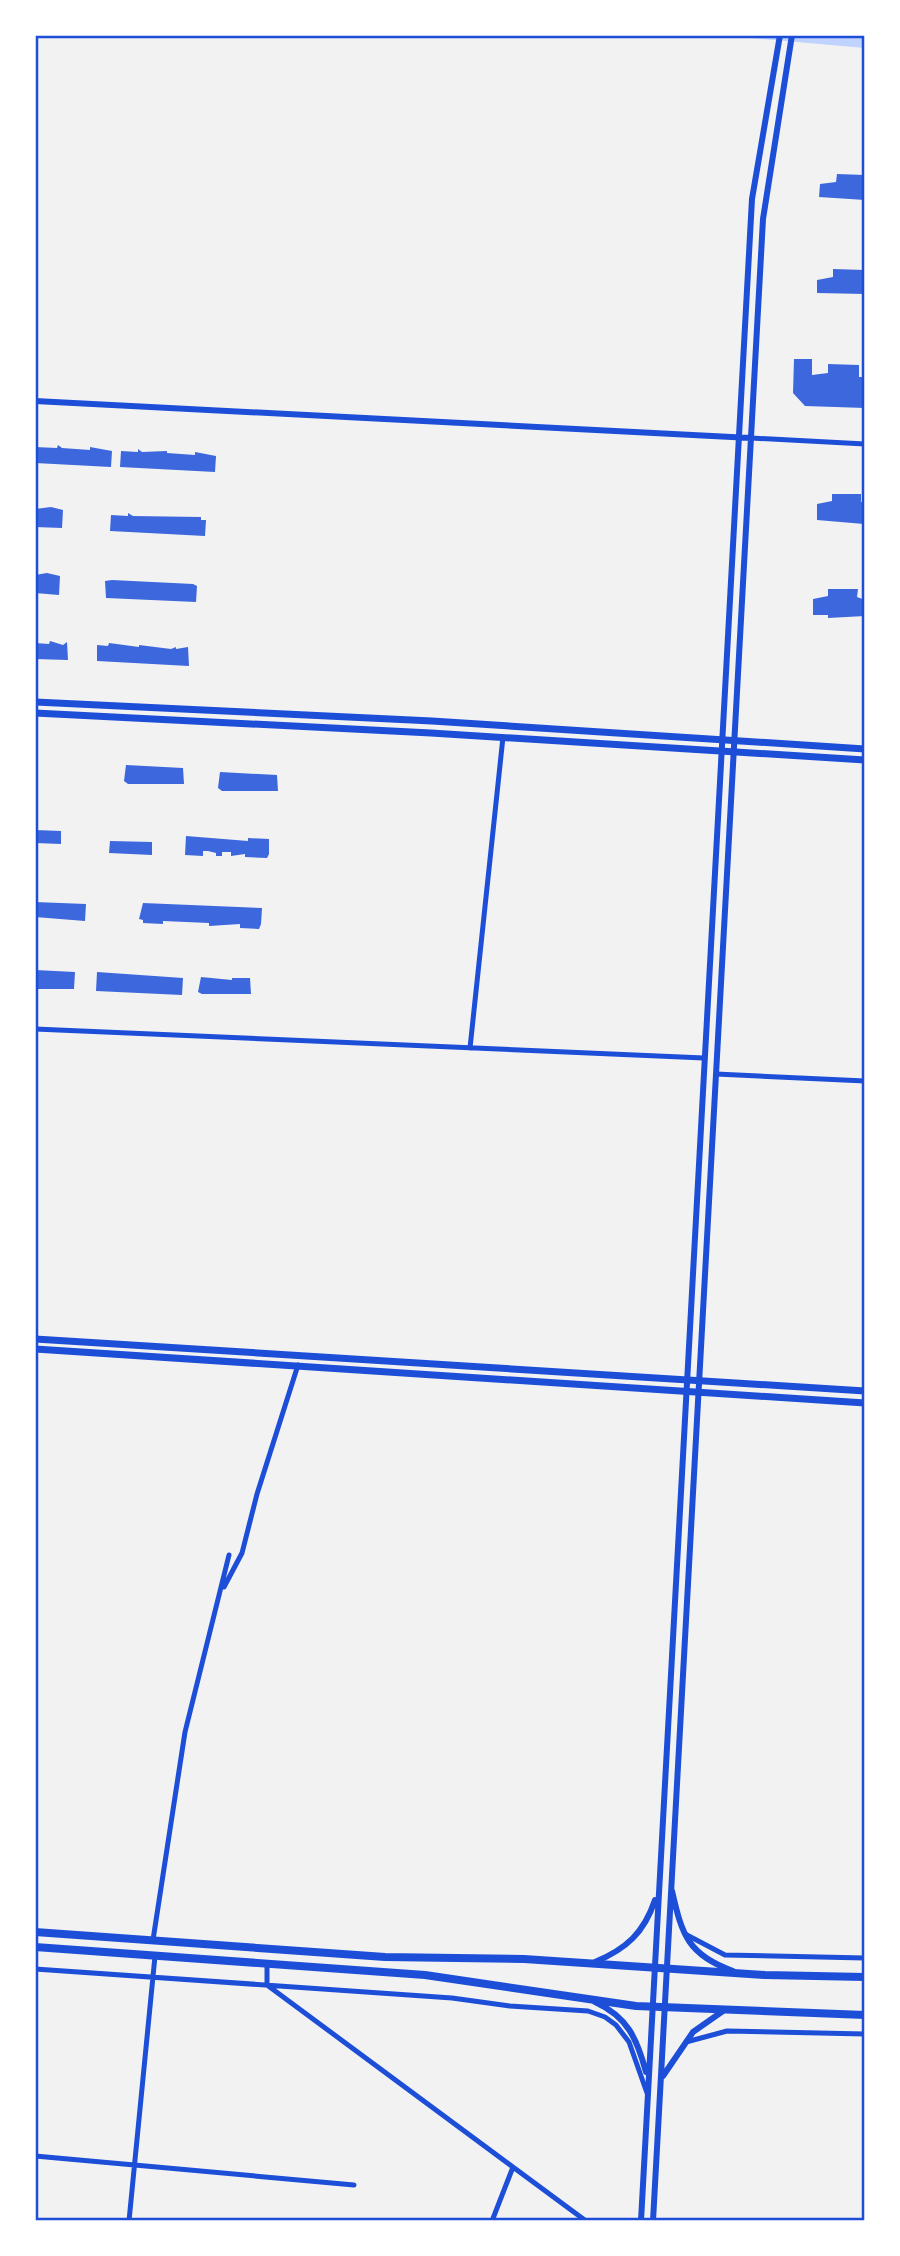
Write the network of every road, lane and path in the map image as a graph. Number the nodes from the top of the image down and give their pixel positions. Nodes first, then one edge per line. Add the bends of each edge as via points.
1 (780, 35) edge
2 (792, 35) edge
3 (35, 401) edge
4 (739, 438) junction
5 (751, 438) junction
6 (865, 444) edge
7 (35, 702) edge
8 (35, 713) edge
9 (503, 737) junction
10 (722, 740) junction
11 (734, 741) junction
12 (865, 749) edge
13 (721, 751) junction
14 (733, 752) junction
15 (865, 760) edge
16 (35, 1029) edge
17 (470, 1048) junction
18 (704, 1058) junction
19 (716, 1074) junction
20 (865, 1081) edge
21 (35, 1339) edge
22 (35, 1349) edge
23 (298, 1365) junction
24 (687, 1379) junction
25 (698, 1380) junction
26 (685, 1391) junction
27 (865, 1391) edge
28 (697, 1392) junction
29 (865, 1403) edge
30 (229, 1555) dead end
31 (221, 1592) junction
32 (670, 1883) junction
33 (658, 1892) junction
34 (35, 1932) edge
35 (683, 1933) junction
36 (153, 1940) junction
37 (35, 1947) edge
38 (155, 1956) junction
39 (865, 1958) edge
40 (267, 1964) junction
41 (590, 1964) junction
42 (35, 1969) edge
43 (654, 1969) junction
44 (666, 1969) junction
45 (741, 1973) junction
46 (865, 1976) edge
47 (153, 1977) junction
48 (267, 1985) junction
49 (590, 2000) junction
50 (652, 2007) junction
51 (664, 2008) junction
52 (723, 2011) junction
53 (865, 2015) edge
54 (865, 2034) edge
55 (683, 2043) junction
56 (648, 2078) junction
57 (660, 2081) junction
58 (647, 2094) junction
59 (35, 2156) edge
60 (135, 2165) junction
61 (513, 2167) junction
62 (354, 2185) dead end
63 (129, 2221) edge
64 (492, 2221) edge
65 (586, 2221) edge
66 (641, 2221) edge
67 (653, 2221) edge

1 - 4 street via 752,199
2 - 5 street via 764,200
3 - 4 street
4 - 5 street
4 - 10 street
5 - 6 street
5 - 11 street
7 - 10 main road
8 - 9 main road
9 - 13 main road
9 - 17 street
10 - 11 main road
10 - 13 street
11 - 12 main road
11 - 14 street
13 - 14 main road
13 - 18 street
14 - 15 main road
14 - 19 street
16 - 17 street
17 - 18 street
18 - 24 street
19 - 20 street
19 - 25 street
21 - 24 main road
22 - 23 main road
23 - 26 main road
23 - 31 street via 242,1553
24 - 25 main road
24 - 26 street
25 - 27 main road
25 - 28 street
26 - 28 main road
26 - 33 street
28 - 29 main road
28 - 32 street
30 - 31 street
31 - 36 street via 185,1732
32 - 35 street
32 - 44 street
33 - 41 street via 644,1928 634,1939
33 - 43 street
34 - 36 main road
35 - 39 street via 725,1955
35 - 45 street via 698,1954
36 - 41 main road via 385,1957
37 - 38 main road
38 - 40 main road
38 - 47 street
40 - 48 street
40 - 49 main road via 425,1975
41 - 43 main road
42 - 47 street
43 - 44 main road
43 - 50 street
44 - 45 main road
44 - 51 street
45 - 46 main road
47 - 48 street
47 - 60 street
48 - 58 street via 588,2011 605,2017 623,2032
48 - 61 street
49 - 50 main road
49 - 56 street via 629,2026
50 - 51 main road
50 - 56 street
51 - 52 main road
51 - 57 street
52 - 53 main road
52 - 55 street
54 - 55 street via 727,2031
55 - 57 street
56 - 58 street
57 - 67 street
58 - 66 street
59 - 60 street
60 - 62 street
60 - 63 street
61 - 64 street
61 - 65 street

